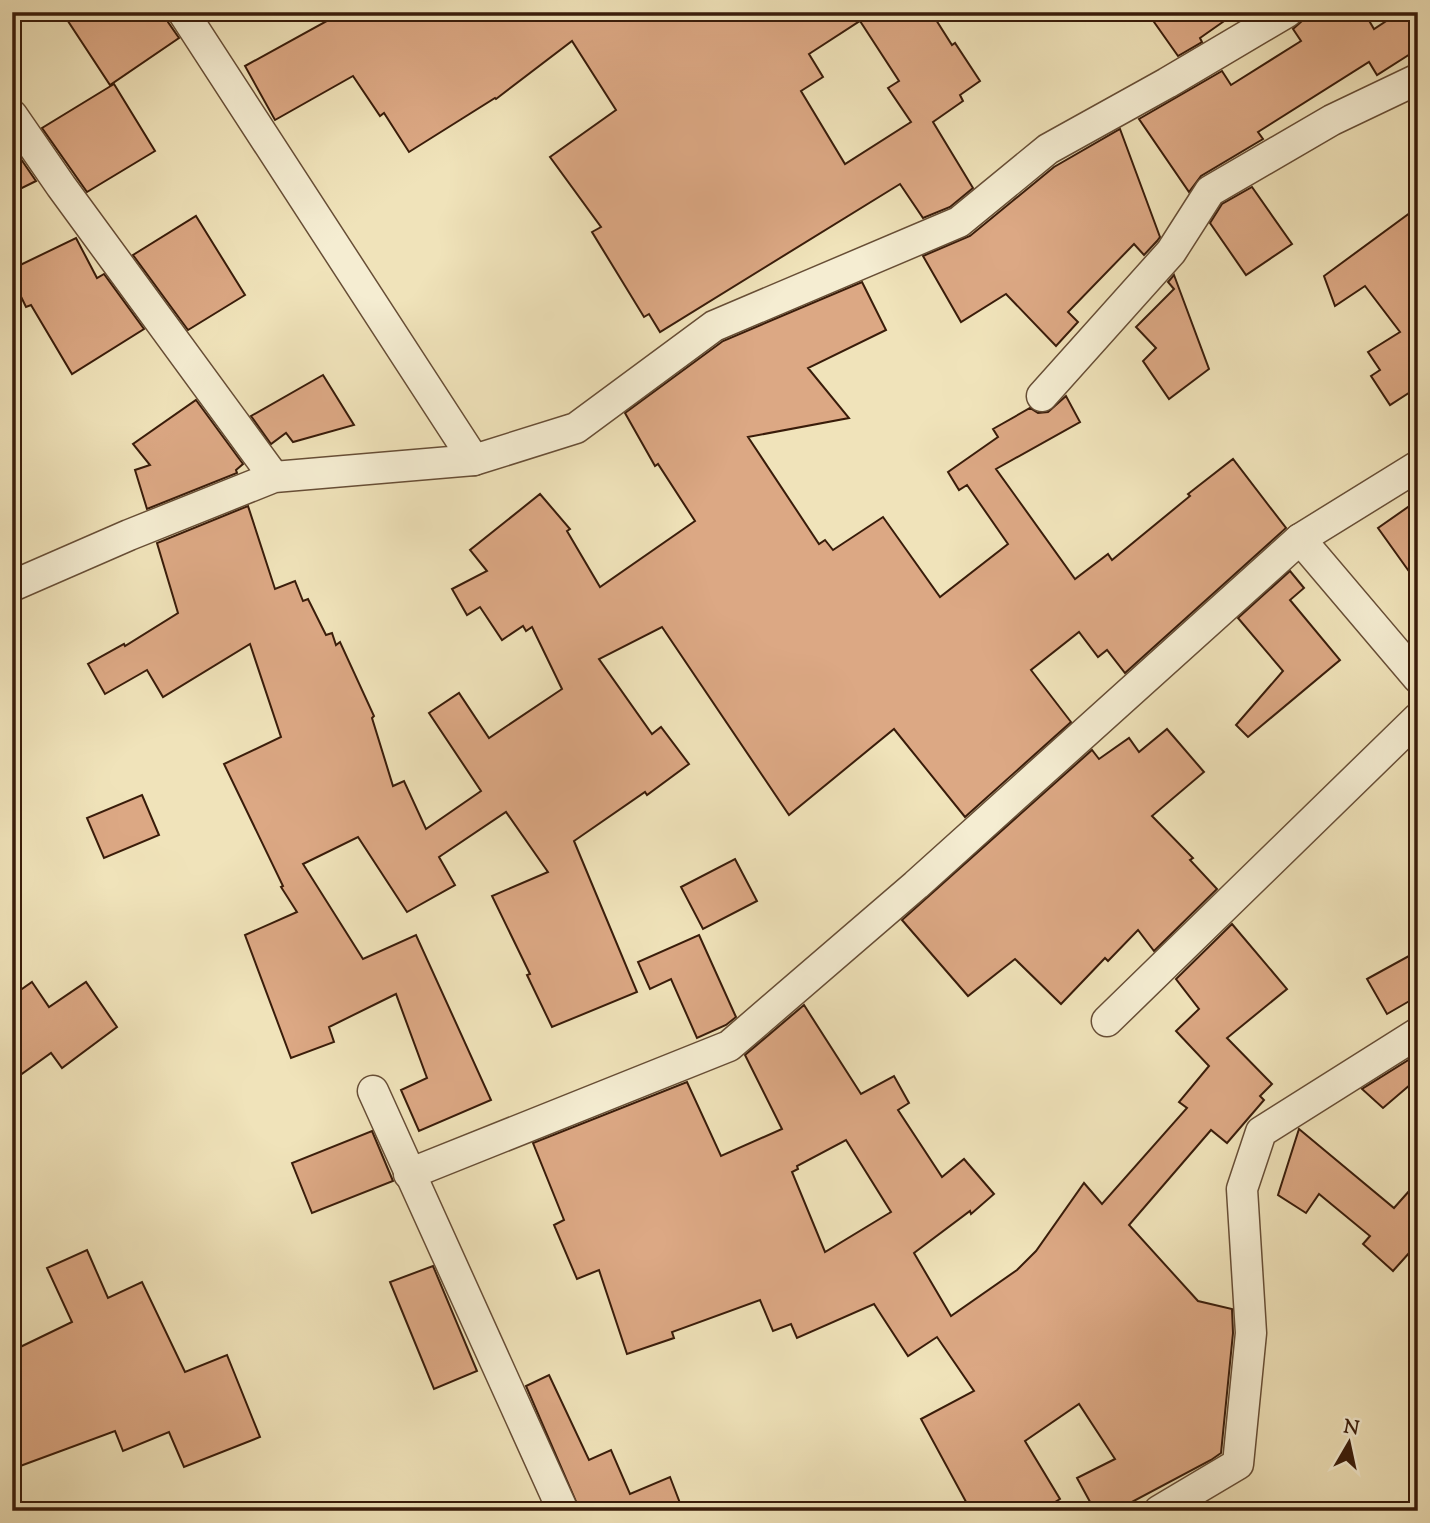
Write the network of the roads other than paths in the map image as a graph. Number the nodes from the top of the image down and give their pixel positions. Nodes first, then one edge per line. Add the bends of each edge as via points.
1 (183, 12) edge
2 (1287, 12) edge
3 (1418, 79) edge
4 (12, 115) edge
5 (1042, 396) dead end
6 (474, 460) junction
7 (1418, 466) edge
8 (274, 477) junction
9 (1300, 540) junction
10 (12, 586) edge
11 (1418, 678) edge
12 (1418, 718) edge
13 (1107, 1021) dead end
14 (1418, 1033) edge
15 (373, 1091) dead end
16 (410, 1174) junction
17 (563, 1511) edge
18 (1159, 1511) edge

1 - 6 street
2 - 6 street via 1048,149 959,222 714,326 576,428
3 - 5 street via 1332,120 1210,191 1171,252
4 - 8 street
6 - 8 street
7 - 9 street
8 - 10 street
9 - 11 street
9 - 16 street via 916,885 729,1045
12 - 13 street
14 - 18 street via 1261,1132 1242,1189 1251,1333 1238,1464
15 - 16 street
16 - 17 street

